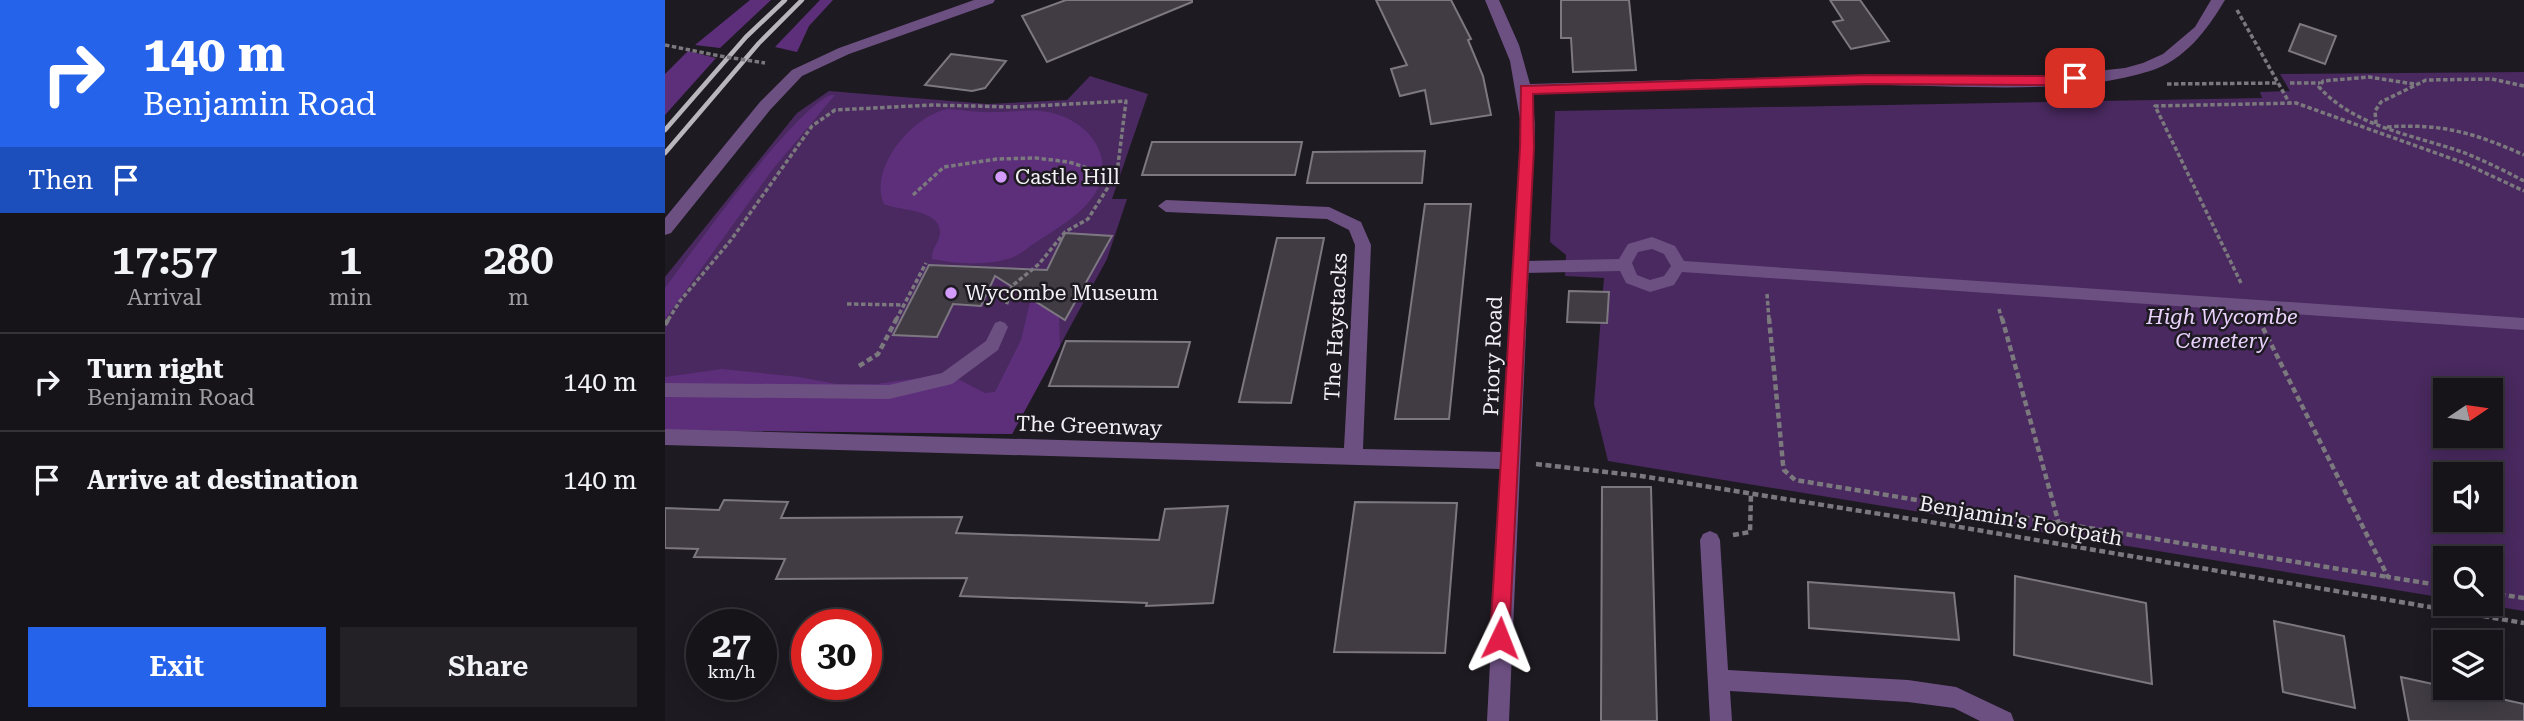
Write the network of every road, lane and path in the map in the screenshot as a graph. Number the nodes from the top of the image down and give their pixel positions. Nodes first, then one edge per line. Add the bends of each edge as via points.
1 (988, 0) edge
2 (1492, 0) edge
3 (2224, 3) edge
4 (665, 45) edge
5 (765, 64) dead end
6 (2125, 73) junction
7 (2278, 83) junction
8 (2290, 83) dead end
9 (2321, 83) junction
10 (2414, 84) junction
11 (2524, 86) edge
12 (1526, 89) junction
13 (2290, 104) junction
14 (2375, 124) junction
15 (2385, 127) junction
16 (2524, 155) edge
17 (1115, 177) junction
18 (2524, 181) edge
19 (2524, 191) edge
20 (913, 195) dead end
21 (1166, 206) dead end
22 (665, 229) edge
23 (926, 263) dead end
24 (1624, 265) junction
25 (1678, 266) junction
26 (1519, 267) junction
27 (1765, 272) junction
28 (1994, 288) junction
29 (847, 304) dead end
30 (904, 305) junction
31 (2252, 306) junction
32 (2524, 324) edge
33 (665, 325) edge
34 (1000, 327) joint
35 (849, 369) dead end
36 (665, 390) edge
37 (665, 437) edge
38 (1353, 456) junction
39 (1511, 461) junction
40 (1751, 494) junction
41 (2059, 524) junction
42 (1710, 540) joint
43 (2388, 577) junction
44 (2433, 584) edge
45 (2503, 595) edge
46 (2524, 598) edge
47 (2524, 623) edge
48 (1718, 680) junction
49 (1498, 721) edge
50 (1721, 721) edge
51 (2003, 721) edge

1 - 22 street via 843,51 797,73
2 - 12 street, Priory Road via 1509,31
3 - 6 street via 2168,57
3 - 7 path via 2238,11
4 - 5 path, bridge
6 - 7 path via 2135,85
6 - 12 street via 2051,81 1866,80
7 - 13 path
8 - 9 path
9 - 10 path via 2369,79
9 - 14 path via 2324,94
10 - 11 path via 2472,78
10 - 14 path via 2379,104
12 - 26 street, Priory Road
13 - 19 path via 2464,163
13 - 31 path via 2155,106
14 - 15 path
15 - 16 path via 2447,125
15 - 18 path via 2467,154
17 - 20 path via 1069,162 997,159 944,167
17 - 33 path via 1126,101 835,110 812,126
17 - 34 path via 1088,219 1065,232 1039,264 1012,286
21 - 38 street, The Haystacks via 1329,213 1355,226 1363,245
23 - 30 path
24 - 25 lane via 1631,279 1650,286 1669,281
24 - 25 lane via 1633,248 1653,243 1671,251
24 - 26 lane
25 - 27 lane
26 - 39 street, Priory Road
27 - 28 lane
27 - 41 path via 1783,464 1789,477
28 - 31 lane
28 - 41 path
29 - 30 path
30 - 35 path via 879,354 865,365
31 - 32 lane
31 - 43 path
34 - 36 lane via 992,345 946,379 889,392
37 - 38 street, The Greenway
38 - 39 street, The Greenway
39 - 40 path, Benjamin's Footpath
39 - 49 street, Priory Road
40 - 42 path via 1750,531
40 - 47 path, Benjamin's Footpath
41 - 43 path
42 - 48 street
43 - 44 path
45 - 46 path
48 - 50 street
48 - 51 street via 1908,691 1956,698

